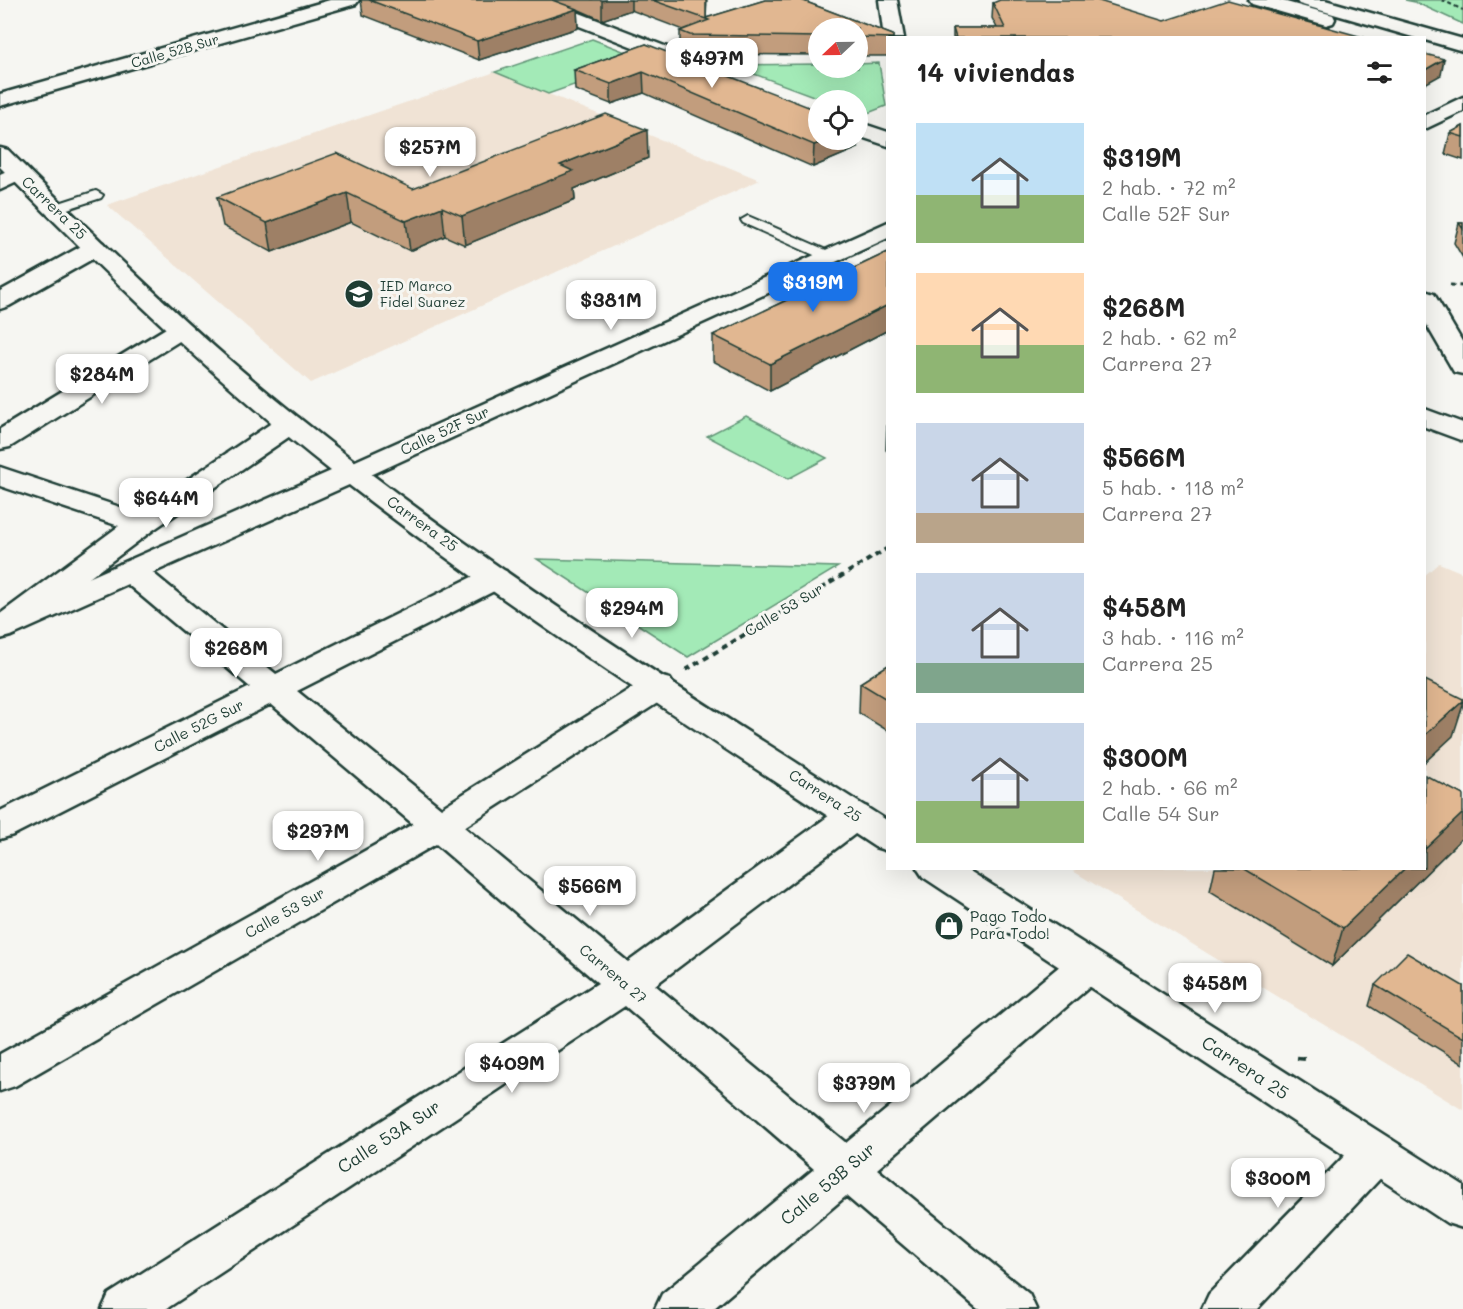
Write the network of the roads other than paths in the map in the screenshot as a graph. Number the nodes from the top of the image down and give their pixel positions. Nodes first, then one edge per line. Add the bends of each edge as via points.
1 (293, 0) edge
2 (350, 0) edge
3 (529, 0) edge
4 (888, 0) edge
5 (1258, 0) edge
6 (1305, 0) edge
7 (315, 10) junction
8 (894, 36) edge
9 (1382, 36) edge
10 (1463, 45) edge
11 (1426, 48) edge
12 (1463, 59) edge
13 (707, 70) edge
14 (0, 100) edge
15 (1463, 103) edge
16 (1426, 122) edge
17 (868, 132) edge
18 (886, 139) edge
19 (5, 174) edge
20 (96, 195) dead end
21 (55, 209) junction
22 (748, 220) dead end
23 (886, 230) edge
24 (95, 248) junction
25 (828, 256) junction
26 (0, 301) edge
27 (1426, 301) edge
28 (180, 330) junction
29 (1463, 366) edge
30 (1426, 417) edge
31 (289, 424) junction
32 (1463, 433) edge
33 (0, 441) edge
34 (352, 473) junction
35 (0, 476) edge
36 (142, 525) junction
37 (131, 571) junction
38 (495, 578) junction
39 (0, 629) edge
40 (669, 680) junction
41 (273, 689) junction
42 (0, 826) edge
43 (439, 826) junction
44 (871, 827) edge
45 (939, 870) edge
46 (1087, 966) junction
47 (626, 985) junction
48 (0, 1074) edge
49 (1376, 1153) junction
50 (846, 1169) junction
51 (1463, 1209) edge
52 (126, 1309) edge
53 (679, 1309) edge
54 (1012, 1309) edge
55 (1226, 1309) edge

1 - 7 street
2 - 7 street, Calle 52B Sur
3 - 13 street
4 - 8 street
5 - 9 street
6 - 10 street
7 - 14 street, Calle 52B Sur
11 - 12 street
15 - 16 street
17 - 18 street
19 - 21 street, Carrera 25
20 - 21 lane
21 - 24 street, Carrera 25
22 - 25 lane
23 - 25 street, Calle 52F Sur
24 - 26 street
24 - 28 street, Carrera 25
25 - 34 street, Calle 52F Sur
27 - 29 street
28 - 31 street, Carrera 25
28 - 33 street
30 - 32 street
31 - 34 street, Carrera 25
31 - 36 street
34 - 37 street, Calle 52F Sur
34 - 38 street, Carrera 25
35 - 36 street
36 - 39 street
37 - 39 street, Calle 52F Sur
37 - 41 street, Carrera 27
38 - 40 street, Carrera 25
38 - 41 street, Calle 52G Sur
40 - 43 street, Calle 53 Sur
40 - 44 street, Carrera 25
41 - 42 street, Calle 52G Sur
41 - 43 street, Carrera 27
43 - 47 street, Carrera 27
43 - 48 street, Calle 53 Sur
44 - 47 street, Calle 53A Sur
45 - 46 street, Carrera 25
46 - 49 street, Carrera 25
46 - 50 street, Calle 53B Sur
47 - 50 street, Carrera 27
47 - 52 street, Calle 53A Sur
49 - 51 street, Carrera 25
49 - 55 street
50 - 53 street, Calle 53B Sur
50 - 54 street, Carrera 27

